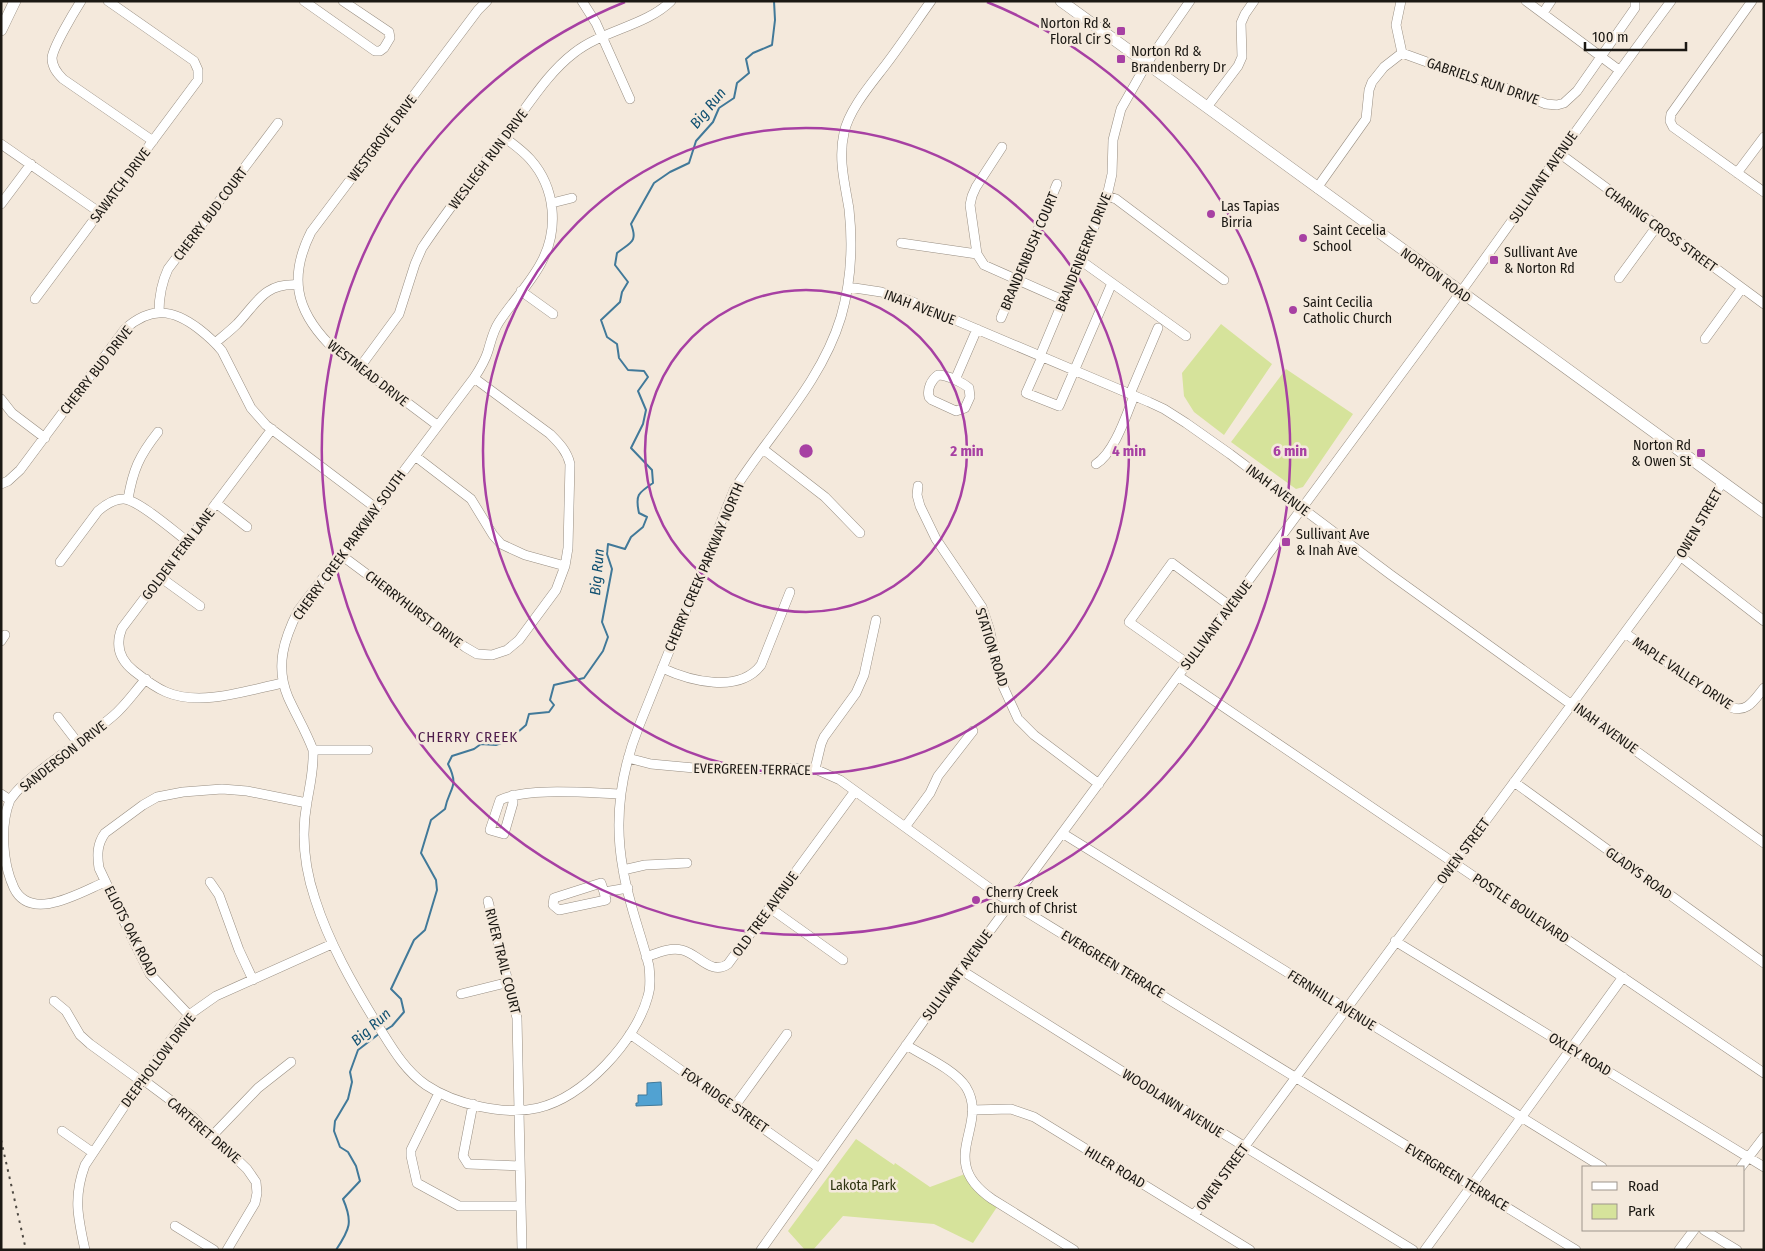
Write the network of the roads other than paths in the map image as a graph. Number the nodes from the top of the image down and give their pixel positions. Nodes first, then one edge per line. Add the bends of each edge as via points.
1 (15, 1) edge
2 (81, 1) edge
3 (108, 1) edge
4 (304, 1) edge
5 (343, 1) edge
6 (487, 1) edge
7 (582, 1) edge
8 (671, 1) edge
9 (931, 1) edge
10 (1061, 1) edge
11 (1190, 1) edge
12 (1254, 1) edge
13 (1401, 1) edge
14 (1526, 1) edge
15 (1551, 1) edge
16 (1635, 1) edge
17 (1671, 1) edge
18 (1752, 1) edge
19 (1543, 13) junction
20 (2, 29) edge
21 (601, 36) junction
22 (1402, 53) junction
23 (1601, 56) junction
24 (1147, 63) junction
25 (1619, 70) junction
26 (630, 99) dead end
27 (1207, 107) junction
28 (278, 123) dead end
29 (504, 137) junction
30 (1764, 137) edge
31 (154, 140) junction
32 (1, 144) edge
33 (1002, 147) dead end
34 (1559, 153) junction
35 (31, 164) junction
36 (1737, 173) junction
37 (1057, 184) dead end
38 (1317, 188) junction
39 (1764, 192) edge
40 (1107, 196) junction
41 (572, 198) dead end
42 (1, 204) edge
43 (552, 204) junction
44 (99, 212) junction
45 (1657, 226) junction
46 (902, 243) dead end
47 (977, 254) junction
48 (1080, 260) junction
49 (1619, 278) dead end
50 (1017, 280) junction
51 (1224, 280) dead end
52 (1112, 283) junction
53 (297, 285) junction
54 (848, 287) junction
55 (1742, 288) junction
56 (521, 291) junction
57 (1461, 293) junction
58 (35, 299) dead end
59 (1063, 300) junction
60 (1764, 304) edge
61 (159, 312) junction
62 (553, 314) dead end
63 (1001, 318) dead end
64 (1158, 328) dead end
65 (977, 329) junction
66 (1186, 336) dead end
67 (1705, 339) dead end
68 (216, 343) junction
69 (1041, 356) junction
70 (360, 367) junction
71 (1074, 371) junction
72 (474, 378) junction
73 (956, 380) junction
74 (1132, 395) junction
75 (1, 399) edge
76 (437, 425) junction
77 (272, 429) junction
78 (158, 432) dead end
79 (45, 438) junction
80 (763, 449) junction
81 (415, 456) junction
82 (1096, 464) dead end
83 (1723, 482) junction
84 (1, 484) edge
85 (918, 486) dead end
86 (128, 499) junction
87 (216, 503) junction
88 (376, 508) junction
89 (1302, 508) junction
90 (1764, 512) edge
91 (247, 527) dead end
92 (860, 533) dead end
93 (188, 541) junction
94 (341, 554) junction
95 (1680, 556) junction
96 (60, 562) dead end
97 (565, 566) junction
98 (160, 577) junction
99 (790, 592) dead end
100 (200, 606) dead end
101 (1230, 606) junction
102 (876, 620) dead end
103 (1764, 621) edge
104 (1625, 633) junction
105 (1187, 663) junction
106 (662, 668) junction
107 (1178, 676) junction
108 (146, 679) junction
109 (283, 683) junction
110 (1764, 688) edge
111 (1572, 704) junction
112 (58, 717) dead end
113 (973, 731) dead end
114 (78, 743) junction
115 (312, 750) junction
116 (368, 750) dead end
117 (628, 758) junction
118 (815, 769) junction
119 (1514, 782) junction
120 (1099, 784) junction
121 (855, 791) junction
122 (1, 794) edge
123 (621, 794) junction
124 (513, 795) dead end
125 (10, 800) junction
126 (306, 803) junction
127 (905, 827) junction
128 (1062, 833) junction
129 (1764, 843) edge
130 (687, 863) dead end
131 (1454, 863) junction
132 (623, 870) junction
133 (106, 882) junction
134 (210, 882) dead end
135 (628, 888) junction
136 (604, 892) junction
137 (488, 901) dead end
138 (1011, 902) junction
139 (770, 908) junction
140 (1395, 941) junction
141 (332, 944) junction
142 (646, 957) junction
143 (843, 960) dead end
144 (1764, 962) edge
145 (961, 970) junction
146 (1623, 977) junction
147 (253, 980) junction
148 (509, 982) junction
149 (461, 994) dead end
150 (54, 1001) dead end
151 (1346, 1008) junction
152 (189, 1015) junction
153 (630, 1034) junction
154 (787, 1034) dead end
155 (906, 1045) junction
156 (1571, 1048) junction
157 (292, 1062) dead end
158 (1764, 1073) edge
159 (1295, 1077) junction
160 (142, 1080) junction
161 (439, 1093) junction
162 (473, 1104) junction
163 (734, 1107) junction
164 (972, 1110) junction
165 (519, 1111) junction
166 (1521, 1116) junction
167 (62, 1131) dead end
168 (212, 1136) junction
169 (1764, 1137) edge
170 (1244, 1146) junction
171 (92, 1152) junction
172 (1748, 1158) junction
173 (520, 1166) junction
174 (1600, 1166) edge
175 (1742, 1166) edge
176 (1764, 1167) edge
177 (819, 1168) junction
178 (1473, 1186) junction
179 (521, 1206) junction
180 (1194, 1215) junction
181 (175, 1226) dead end
182 (1693, 1231) edge
183 (1706, 1231) edge
184 (85, 1250) edge
185 (214, 1250) edge
186 (227, 1250) edge
187 (522, 1250) edge
188 (762, 1250) edge
189 (1074, 1250) edge
190 (1250, 1250) edge
191 (1412, 1250) edge
192 (1425, 1250) edge
193 (1576, 1250) edge
194 (1679, 1250) edge
195 (1737, 1250) edge

1 - 20 main road
2 - 31 street via 55,49 53,67 63,79
3 - 31 street, SAWATCH DRIVE via 187,55 198,70 198,80 193,89
4 - 5 street via 375,50 384,48 390,38 388,32
6 - 53 street, WESTGROVE DRIVE via 311,232 300,258
7 - 21 street
8 - 21 street, WESLIEGH RUN DRIVE via 641,21
9 - 54 street, CHERRY CREEK PARKWAY NORTH via 861,99 845,129 842,173 851,234
10 - 24 main road, NORTON ROAD
11 - 24 street, BRANDENBERRY DRIVE
12 - 27 street via 1241,23 1242,57
13 - 22 street via 1396,25
14 - 19 street
15 - 19 street
16 - 23 street via 1635,8
17 - 25 street, SULLIVANT AVENUE
18 - 36 street via 1671,114 1670,121
19 - 23 street
21 - 26 street
21 - 29 street, WESLIEGH RUN DRIVE via 573,53 557,69
22 - 23 street, GABRIELS RUN DRIVE via 1546,104 1557,105 1577,91
22 - 38 street via 1372,82 1366,119
23 - 25 street
24 - 27 main road, NORTON ROAD
24 - 40 street, BRANDENBERRY DRIVE via 1117,119
25 - 34 street, SULLIVANT AVENUE
27 - 38 main road, NORTON ROAD
28 - 61 street, CHERRY BUD COURT via 168,269 160,290
29 - 43 street, CHERRY CREEK PARKWAY SOUTH via 530,158 540,172
29 - 70 street, WESLIEGH RUN DRIVE via 422,248 399,314
30 - 36 street
31 - 44 street, SAWATCH DRIVE
32 - 35 street
33 - 47 street via 972,196 970,205
34 - 45 street, CHARING CROSS STREET
34 - 57 street, SULLIVANT AVENUE
35 - 42 street
35 - 44 street
36 - 39 street
37 - 50 street, BRANDENBUSH COURT
38 - 57 main road, NORTON ROAD
40 - 48 street, BRANDENBERRY DRIVE
40 - 51 street via 1116,199
41 - 43 street
43 - 56 street, CHERRY CREEK PARKWAY SOUTH via 552,235 548,249
44 - 58 street, SAWATCH DRIVE
45 - 49 street
45 - 55 street, CHARING CROSS STREET
46 - 47 street
47 - 50 street via 984,265
48 - 52 street
48 - 59 street, BRANDENBERRY DRIVE
50 - 59 street
50 - 63 street, BRANDENBUSH COURT
52 - 66 street
52 - 71 street
53 - 68 street via 268,290
53 - 70 street, WESTMEAD DRIVE via 301,301 316,330
54 - 65 street, INAH AVENUE via 908,300
54 - 80 street, CHERRY CREEK PARKWAY NORTH via 836,333 816,374
55 - 60 street, CHARING CROSS STREET
55 - 67 street
56 - 62 street
56 - 72 street, CHERRY CREEK PARKWAY SOUTH via 497,324 483,364
57 - 83 main road, NORTON ROAD
57 - 89 street, SULLIVANT AVENUE
59 - 69 street, BRANDENBERRY DRIVE
61 - 68 street via 185,320
61 - 79 street, CHERRY BUD DRIVE via 141,318 125,329
64 - 74 street
65 - 69 street, INAH AVENUE
65 - 73 street
68 - 77 street via 250,408
69 - 71 street, INAH AVENUE
69 - 71 street, BRANDENBERRY DRIVE via 1026,393 1059,406
70 - 76 street, WESTMEAD DRIVE
71 - 74 street, INAH AVENUE
72 - 76 street, CHERRY CREEK PARKWAY SOUTH
72 - 97 street, CHERRYHURST DRIVE via 550,434 561,444 568,458
73 - 73 street via 970,392 968,404 961,410 956,411 929,397 934,378 942,375
74 - 82 street via 1109,452
74 - 89 street, INAH AVENUE via 1186,423
75 - 79 street via 12,413
76 - 81 street, CHERRY CREEK PARKWAY SOUTH
77 - 87 street, GOLDEN FERN LANE
77 - 88 street
78 - 86 street via 139,459
79 - 84 street, CHERRY BUD DRIVE via 20,470
80 - 92 street via 825,496
80 - 106 street, CHERRY CREEK PARKWAY NORTH via 734,490
81 - 88 street, CHERRY CREEK PARKWAY SOUTH
81 - 97 street via 471,499 502,544 525,555
83 - 90 main road, NORTON ROAD
83 - 95 street, OWEN STREET
85 - 120 street, STATION ROAD via 920,506 936,539 982,607 1002,684 1018,719
86 - 93 street
86 - 96 street via 114,501 98,511
87 - 91 street
87 - 93 street, GOLDEN FERN LANE
88 - 94 street, CHERRY CREEK PARKWAY SOUTH
89 - 101 street, SULLIVANT AVENUE
89 - 111 street, INAH AVENUE
93 - 98 street, GOLDEN FERN LANE
94 - 97 street, CHERRYHURST DRIVE via 464,647 478,654 492,655 507,650 519,640 556,590
94 - 109 street, CHERRY CREEK PARKWAY SOUTH via 298,611 287,633 283,648
95 - 103 street
95 - 104 street, OWEN STREET
98 - 100 street
98 - 108 street, GOLDEN FERN LANE via 118,637 118,647 126,663
99 - 106 street via 761,664 748,677 732,681 696,680
101 - 105 street, SULLIVANT AVENUE
101 - 105 street via 1172,563 1129,622
102 - 118 street via 864,675 856,693 824,737
104 - 110 street, MAPLE VALLEY DRIVE via 1730,707 1742,709
104 - 111 street, OWEN STREET
105 - 107 street, SULLIVANT AVENUE
106 - 117 street, CHERRY CREEK PARKWAY NORTH
107 - 120 street, SULLIVANT AVENUE
107 - 131 street, POSTLE BOULEVARD
108 - 109 street via 165,692 188,698 211,697
108 - 114 street, SANDERSON DRIVE via 114,715
109 - 115 street, CHERRY CREEK PARKWAY SOUTH
111 - 119 street, OWEN STREET
111 - 129 street, INAH AVENUE
112 - 114 street
113 - 127 street
114 - 125 street, SANDERSON DRIVE via 25,782
115 - 116 street
115 - 126 street, CHERRY CREEK PARKWAY SOUTH via 312,774
117 - 118 street, EVERGREEN TERRACE via 652,764 716,770
117 - 123 street, CHERRY CREEK PARKWAY NORTH
118 - 121 street, EVERGREEN TERRACE
119 - 131 street, OWEN STREET
119 - 144 street, GLADYS ROAD
120 - 128 street, SULLIVANT AVENUE
121 - 127 street, EVERGREEN TERRACE
121 - 139 street, OLD TREE AVENUE
122 - 125 street
123 - 124 street via 533,792
123 - 132 street, CHERRY CREEK PARKWAY NORTH via 619,833
125 - 133 street, SANDERSON DRIVE via 2,822 2,845 10,878 21,897 43,905 59,902
126 - 133 street, ELIOTS OAK ROAD via 222,789 157,798 104,833 97,856
126 - 141 street, CHERRY CREEK PARKWAY SOUTH via 307,866 314,898
127 - 138 street, EVERGREEN TERRACE
128 - 138 street, SULLIVANT AVENUE
128 - 151 street, FERNHILL AVENUE
130 - 132 street via 645,865
131 - 140 street, OWEN STREET
131 - 146 street, POSTLE BOULEVARD
132 - 135 street, CHERRY CREEK PARKWAY NORTH
133 - 152 street, ELIOTS OAK ROAD via 150,974
134 - 147 street via 219,895
135 - 136 street
135 - 142 street, CHERRY CREEK PARKWAY NORTH
136 - 136 street via 601,883 554,898 553,905 559,910 606,900
137 - 148 street, RIVER TRAIL COURT
138 - 145 street, SULLIVANT AVENUE
138 - 159 street, EVERGREEN TERRACE
139 - 142 street, OLD TREE AVENUE via 722,968 715,968 682,950
139 - 143 street
140 - 151 street, OWEN STREET
140 - 156 street, OXLEY ROAD
141 - 147 street, DEEPHOLLOW DRIVE
141 - 161 street, CHERRY CREEK PARKWAY SOUTH via 399,1059 424,1084
142 - 153 street, CHERRY CREEK PARKWAY NORTH via 649,994
145 - 155 street, SULLIVANT AVENUE
145 - 170 street, WOODLAWN AVENUE
146 - 156 street
146 - 158 street, POSTLE BOULEVARD
147 - 152 street, DEEPHOLLOW DRIVE via 216,996
148 - 149 street
148 - 165 street, RIVER TRAIL COURT via 517,1018
150 - 160 street, CARTERET DRIVE via 66,1011 80,1035 90,1044
151 - 159 street, OWEN STREET
151 - 166 street, FERNHILL AVENUE
152 - 160 street, DEEPHOLLOW DRIVE
153 - 163 street, FOX RIDGE STREET
153 - 165 street, CHERRY CREEK PARKWAY NORTH via 602,1068 569,1094 538,1108
154 - 163 street
155 - 164 street via 962,1082 970,1095
155 - 177 street, SULLIVANT AVENUE
156 - 166 street
156 - 172 street, OXLEY ROAD
157 - 168 street via 258,1088
159 - 170 street, OWEN STREET
159 - 178 street, EVERGREEN TERRACE
160 - 168 street, CARTERET DRIVE via 183,1109
160 - 171 street, DEEPHOLLOW DRIVE
161 - 162 street, CHERRY CREEK PARKWAY SOUTH
161 - 179 street via 410,1150 418,1183 459,1206
162 - 165 street, CHERRY CREEK PARKWAY SOUTH
162 - 173 street via 463,1156 468,1164
163 - 177 street, FOX RIDGE STREET
164 - 180 street, HILER ROAD via 1011,1109 1034,1117
164 - 189 street via 965,1152 972,1179 992,1199
165 - 173 street, RIVER TRAIL COURT
166 - 174 street, FERNHILL AVENUE
166 - 178 street
167 - 171 street
168 - 186 street, CARTERET DRIVE via 251,1173 257,1188 255,1203
169 - 172 street
170 - 180 street, OWEN STREET
170 - 191 street, WOODLAWN AVENUE
171 - 184 street, DEEPHOLLOW DRIVE via 77,1192
172 - 175 street
172 - 176 street, OXLEY ROAD
173 - 179 street, RIVER TRAIL COURT
177 - 188 street, SULLIVANT AVENUE
178 - 192 street
178 - 193 street, EVERGREEN TERRACE
179 - 187 street, RIVER TRAIL COURT
180 - 190 street, HILER ROAD
181 - 185 street
182 - 194 street
183 - 195 street

